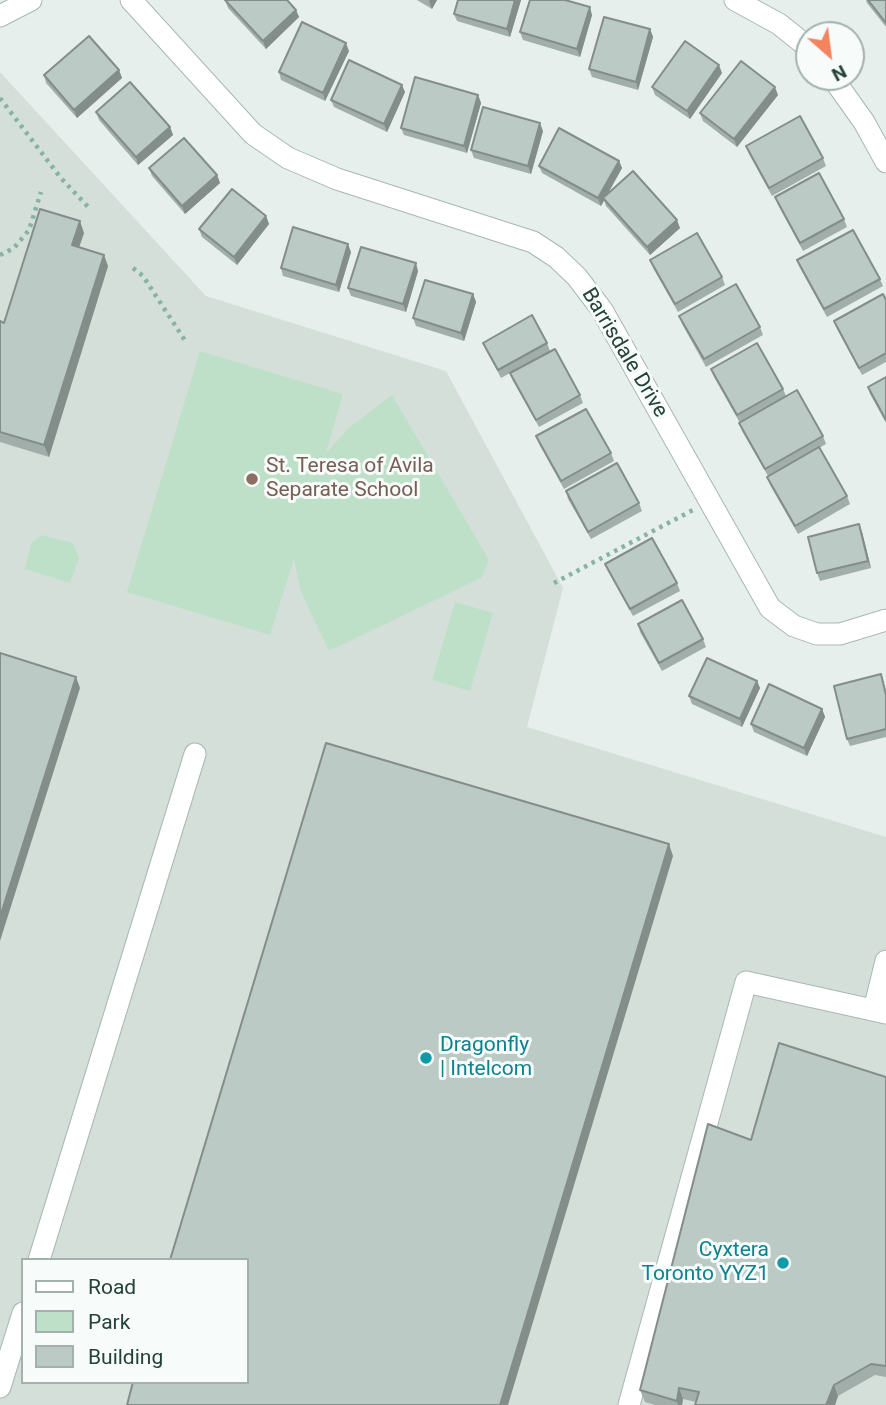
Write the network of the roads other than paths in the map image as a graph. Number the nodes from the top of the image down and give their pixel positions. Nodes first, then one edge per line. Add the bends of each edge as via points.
1 (31, 0) edge
2 (131, 0) edge
3 (736, 0) edge
4 (0, 16) edge
5 (795, 37) edge
6 (842, 91) edge
7 (886, 162) edge
8 (886, 620) edge
9 (195, 754) dead end
10 (886, 961) edge
11 (880, 1012) edge
12 (40, 1258) edge
13 (21, 1319) edge
14 (0, 1387) edge
15 (629, 1405) edge

1 - 4 street
2 - 8 street, Barrisdale Drive via 253,134 288,158 337,179 533,242 556,257 602,310 770,608 794,626 817,634 840,634
3 - 5 street
6 - 7 street
9 - 12 street
10 - 11 street
11 - 15 street via 746,982
13 - 14 street

